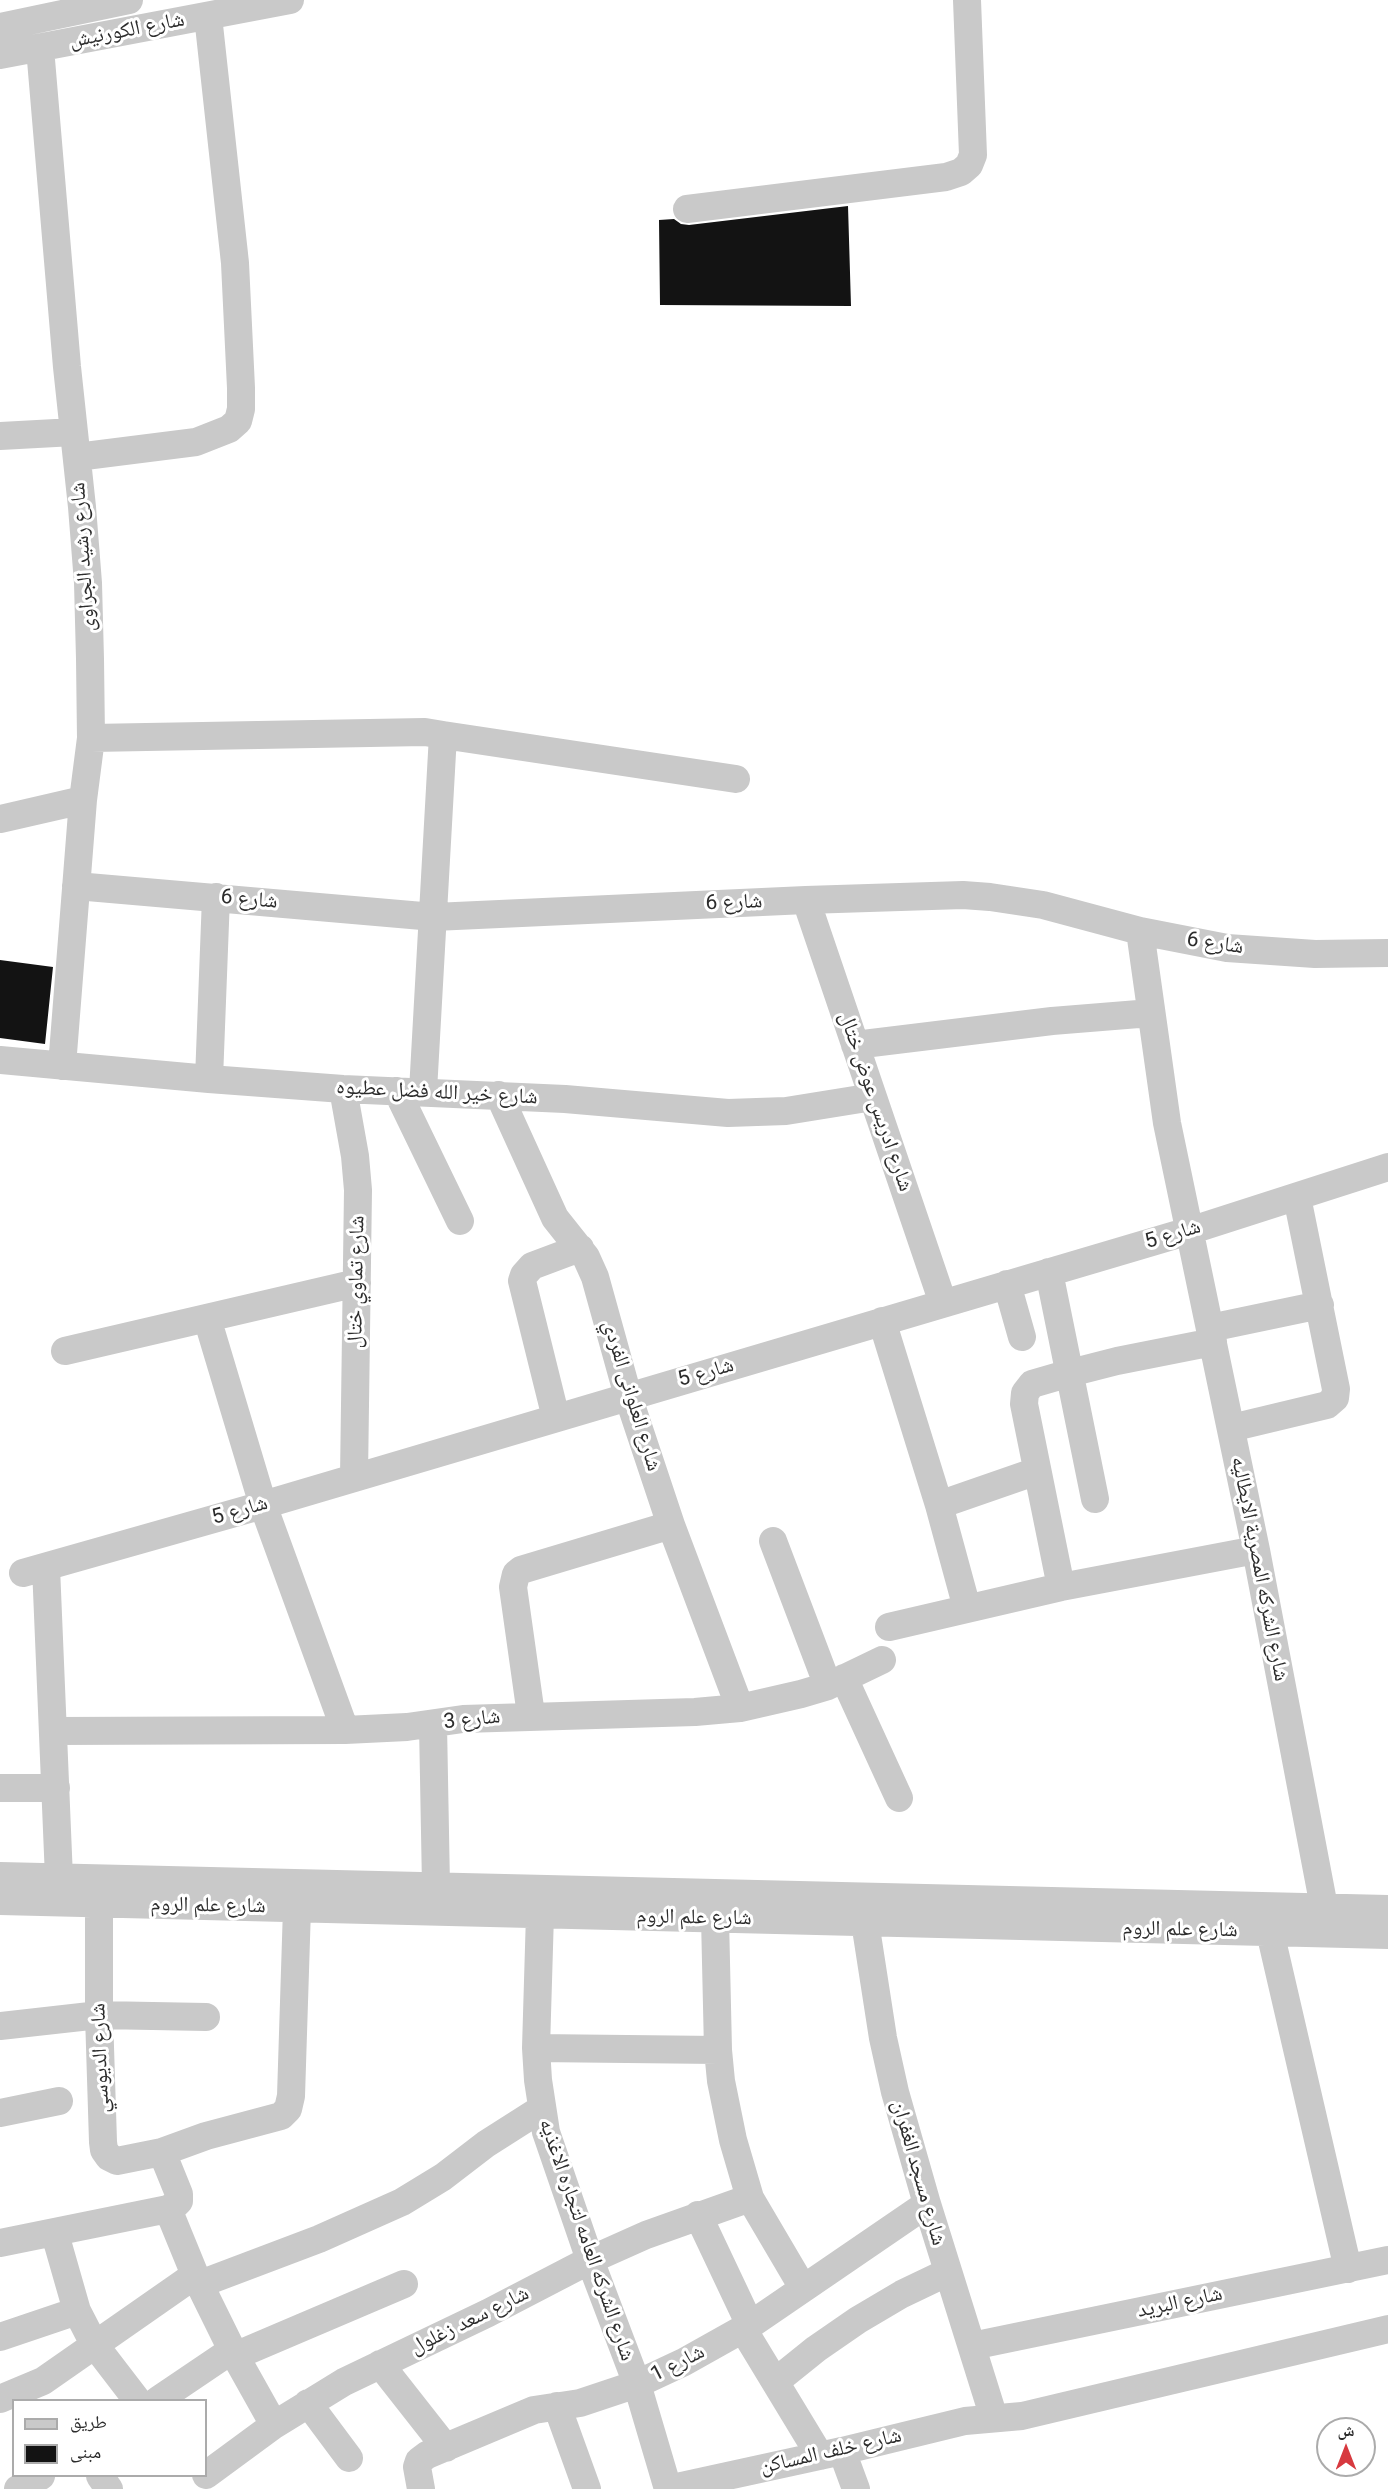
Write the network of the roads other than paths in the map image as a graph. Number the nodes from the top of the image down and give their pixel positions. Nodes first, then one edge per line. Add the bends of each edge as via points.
1 (129, 0) edge
2 (290, 0) edge
3 (967, 0) edge
4 (208, 16) junction
5 (0, 27) edge
6 (40, 48) junction
7 (0, 55) edge
8 (687, 209) dead end
9 (0, 436) edge
10 (75, 444) junction
11 (443, 735) junction
12 (91, 738) junction
13 (736, 779) dead end
14 (83, 800) junction
15 (0, 819) edge
16 (76, 886) junction
17 (216, 897) junction
18 (806, 900) junction
19 (434, 917) junction
20 (1140, 931) junction
21 (1388, 953) edge
22 (1151, 1013) junction
23 (855, 1045) junction
24 (0, 1060) edge
25 (62, 1066) junction
26 (209, 1079) junction
27 (343, 1089) junction
28 (410, 1091) junction
29 (499, 1095) junction
30 (873, 1098) junction
31 (1388, 1167) edge
32 (1298, 1197) junction
33 (460, 1221) dead end
34 (1190, 1231) junction
35 (580, 1248) junction
36 (1049, 1272) junction
37 (357, 1282) junction
38 (1007, 1284) junction
39 (943, 1303) junction
40 (1320, 1305) junction
41 (207, 1318) junction
42 (882, 1321) junction
43 (1212, 1335) junction
44 (1022, 1337) dead end
45 (65, 1351) dead end
46 (1070, 1373) junction
47 (628, 1396) junction
48 (556, 1418) junction
49 (1231, 1428) junction
50 (1037, 1471) junction
51 (354, 1477) junction
52 (1095, 1500) dead end
53 (263, 1505) junction
54 (939, 1505) junction
55 (671, 1525) junction
56 (773, 1541) dead end
57 (1256, 1550) junction
58 (1061, 1587) junction
59 (967, 1608) junction
60 (889, 1627) dead end
61 (882, 1660) dead end
62 (836, 1682) junction
63 (740, 1708) junction
64 (531, 1715) junction
65 (433, 1724) junction
66 (345, 1730) junction
67 (54, 1731) junction
68 (0, 1788) edge
69 (56, 1788) junction
70 (899, 1798) dead end
71 (0, 1876) edge
72 (60, 1878) junction
73 (436, 1886) junction
74 (0, 1901) edge
75 (99, 1903) junction
76 (1324, 1907) junction
77 (297, 1908) junction
78 (1388, 1909) edge
79 (703, 1910) junction
80 (540, 1914) junction
81 (865, 1922) junction
82 (1270, 1932) junction
83 (1388, 1935) edge
84 (99, 2015) junction
85 (206, 2017) dead end
86 (0, 2026) edge
87 (536, 2048) junction
88 (718, 2050) junction
89 (59, 2101) dead end
90 (541, 2109) junction
91 (0, 2113) edge
92 (162, 2152) junction
93 (750, 2198) junction
94 (927, 2204) junction
95 (168, 2209) junction
96 (698, 2216) junction
97 (55, 2234) junction
98 (0, 2242) edge
99 (590, 2260) junction
100 (1388, 2260) edge
101 (1348, 2269) junction
102 (948, 2272) junction
103 (197, 2279) junction
104 (404, 2284) dead end
105 (802, 2288) junction
106 (78, 2311) junction
107 (746, 2327) junction
108 (1388, 2329) edge
109 (0, 2337) edge
110 (94, 2344) junction
111 (972, 2346) junction
112 (234, 2353) junction
113 (380, 2364) junction
114 (775, 2382) junction
115 (637, 2384) junction
116 (0, 2399) edge
117 (136, 2399) edge
118 (160, 2399) edge
119 (308, 2403) junction
120 (557, 2406) junction
121 (994, 2418) junction
122 (274, 2425) junction
123 (446, 2448) junction
124 (831, 2453) junction
125 (349, 2458) dead end
126 (207, 2475) edge
127 (38, 2477) edge
128 (743, 2480) edge
129 (419, 2483) edge
130 (18, 2489) edge
131 (587, 2489) edge
132 (668, 2489) edge
133 (856, 2489) edge

1 - 5 street, شارع الكورنيش
2 - 4 street, شارع الكورنيش
3 - 8 street via 973,154 961,172
4 - 6 street, شارع الكورنيش
4 - 10 street via 235,263 241,388 238,421 229,429 196,442
6 - 7 street, شارع الكورنيش
6 - 10 street, شارع رشيد الجراوى
9 - 10 street
10 - 12 street, شارع رشيد الجراوى via 88,583
11 - 12 street via 425,732
11 - 13 street
11 - 19 street
12 - 14 street, شارع رشيد الجراوى
14 - 15 street
14 - 16 street, شارع رشيد الجراوى
16 - 17 street, شارع 6
16 - 25 street, شارع رشيد الجراوى
17 - 19 street, شارع 6
17 - 26 street
18 - 19 street, شارع 6
18 - 20 street, شارع 6 via 990,897 1043,905
18 - 23 street, شارع ادريس عوض ختال
19 - 28 street
20 - 21 street, شارع 6 via 1227,948 1271,952
20 - 22 street, شارع الشركه المصرية الايطاليه
22 - 23 street
22 - 34 street, شارع الشركه المصرية الايطاليه via 1167,1123
23 - 30 street, شارع ادريس عوض ختال
24 - 25 street, شارع خير الله فضل عطيوه
25 - 26 street, شارع خير الله فضل عطيوه
26 - 27 street, شارع خير الله فضل عطيوه
27 - 28 street, شارع خير الله فضل عطيوه
27 - 37 street, شارع تماوي ختال via 358,1190
28 - 29 street, شارع خير الله فضل عطيوه
28 - 33 street
29 - 30 street, شارع خير الله فضل عطيوه via 757,1113
29 - 35 street, شارع العلوانى الفردي via 555,1218
30 - 39 street, شارع ادريس عوض ختال
31 - 32 street, شارع 5
32 - 34 street, شارع 5
32 - 40 street
34 - 36 street, شارع 5
34 - 43 street, شارع الشركه المصرية الايطاليه
35 - 47 street, شارع العلوانى الفردي via 595,1277
35 - 48 street via 532,1266 522,1281
36 - 38 street, شارع 5
36 - 46 street
37 - 41 street
37 - 51 street, شارع تماوي ختال
38 - 39 street, شارع 5
38 - 44 street
39 - 42 street, شارع 5
40 - 43 street
40 - 49 street via 1335,1398 1327,1405
41 - 45 street
41 - 53 street
42 - 47 street, شارع 5
42 - 54 street
43 - 46 street
43 - 49 street, شارع الشركه المصرية الايطاليه
46 - 50 street via 1032,1384 1025,1393
46 - 52 street
47 - 48 street, شارع 5
47 - 55 street, شارع العلوانى الفردي
48 - 51 street, شارع 5
49 - 57 street, شارع الشركه المصرية الايطاليه
50 - 54 street
50 - 58 street
51 - 53 street, شارع 5
53 - 66 street
53 - 67 street, شارع 5 via 34,1570
54 - 59 street
55 - 63 street, شارع العلوانى الفردي
55 - 64 street via 516,1574 513,1587
56 - 62 street
57 - 58 street
57 - 76 street, شارع الشركه المصرية الايطاليه
58 - 59 street
59 - 60 street
61 - 62 street, شارع 3
62 - 63 street, شارع 3
62 - 70 street
63 - 64 street, شارع 3
64 - 65 street, شارع 3
65 - 66 street, شارع 3
65 - 73 street
66 - 67 street, شارع 3
67 - 69 street
68 - 69 street
69 - 72 street
71 - 72 street, شارع علم الروم
72 - 73 street, شارع علم الروم
73 - 79 street, شارع علم الروم
74 - 75 street, شارع علم الروم
75 - 77 street, شارع علم الروم
75 - 84 street, شارع الديوسي
76 - 78 street, شارع علم الروم
76 - 79 street, شارع علم الروم
77 - 80 street, شارع علم الروم
77 - 92 street via 288,2109 281,2116
79 - 80 street, شارع علم الروم
79 - 81 street, شارع علم الروم
79 - 88 street
80 - 87 street, شارع الشركه العامه لتجاره الاغذيه
81 - 82 street, شارع علم الروم
81 - 94 street, شارع مسجد الغفران via 887,2060
82 - 83 street, شارع علم الروم
82 - 101 street
84 - 85 street
84 - 86 street
84 - 92 street, شارع الديوسي via 104,2150 117,2162
87 - 88 street
87 - 90 street, شارع الشركه العامه لتجاره الاغذيه
88 - 93 street via 726,2111
89 - 91 street
90 - 99 street, شارع الشركه العامه لتجاره الاغذيه
90 - 103 street via 402,2202 340,2230
92 - 95 street via 179,2194 179,2201
93 - 96 street, شارع سعد زغلول
93 - 105 street
94 - 102 street, شارع مسجد الغفران
94 - 105 street, شارع 1
95 - 97 street
95 - 103 street
96 - 99 street, شارع سعد زغلول
96 - 107 street
97 - 98 street
97 - 106 street
99 - 113 street, شارع سعد زغلول
99 - 115 street, شارع الشركه العامه لتجاره الاغذيه
100 - 101 street, شارع البريد
101 - 111 street, شارع البريد
102 - 111 street, شارع مسجد الغفران
102 - 114 street via 858,2320
103 - 110 street
103 - 112 street
104 - 112 street
105 - 107 street, شارع 1
106 - 109 street
106 - 110 street
107 - 114 street
107 - 115 street, شارع 1
108 - 121 street, شارع خلف المساكن via 1022,2416
110 - 116 street via 43,2381
110 - 117 street
111 - 121 street, شارع مسجد الغفران
112 - 118 street
112 - 122 street
113 - 119 street, شارع سعد زغلول
113 - 123 street
114 - 124 street
115 - 120 street, شارع 1 via 580,2403
115 - 132 street, شارع الشركه العامه لتجاره الاغذيه
119 - 122 street, شارع سعد زغلول
119 - 125 street
120 - 123 street, شارع 1 via 534,2410
120 - 131 street
121 - 124 street, شارع خلف المساكن via 965,2421
122 - 126 street, شارع سعد زغلول
123 - 129 street, شارع 1 via 423,2458 417,2466
124 - 128 street, شارع خلف المساكن
124 - 133 street
127 - 130 street
128 - 132 street, شارع خلف المساكن

